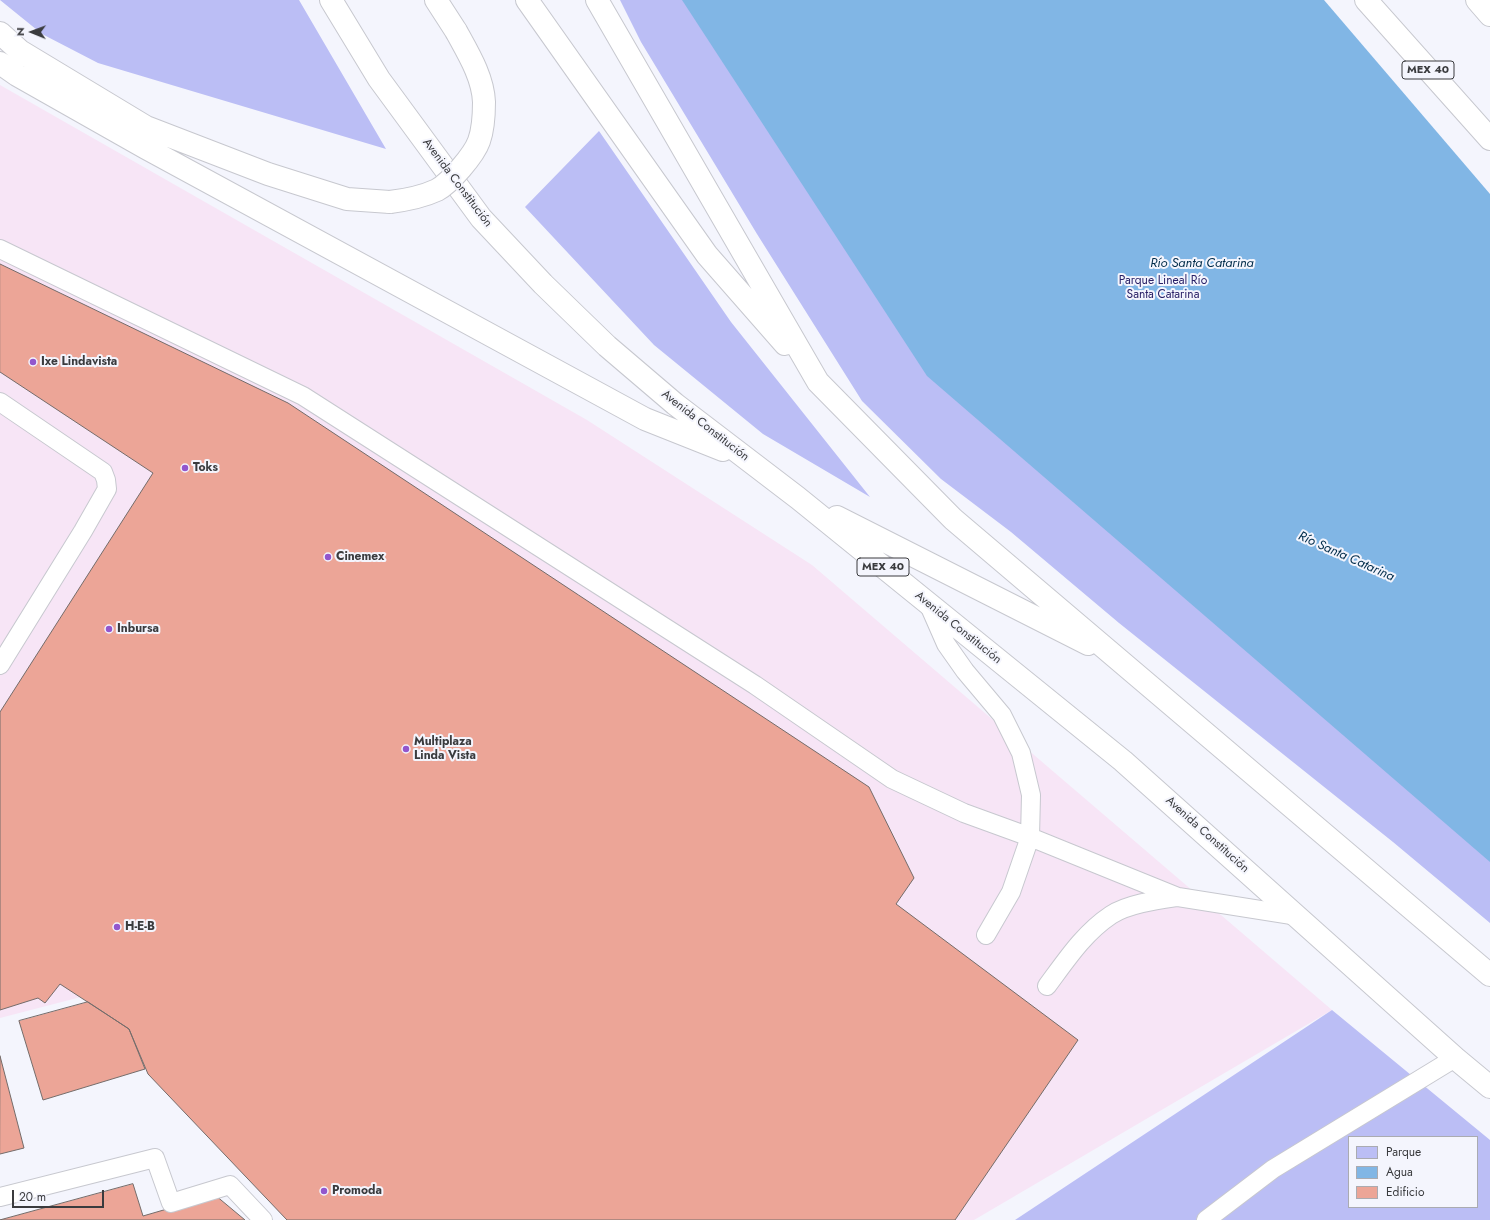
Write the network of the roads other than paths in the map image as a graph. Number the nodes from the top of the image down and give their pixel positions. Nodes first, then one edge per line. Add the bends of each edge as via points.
1 (331, 0) edge
2 (436, 0) edge
3 (527, 0) edge
4 (597, 0) edge
5 (1366, 0) edge
6 (1477, 0) edge
7 (1490, 15) edge
8 (0, 33) edge
9 (0, 63) edge
10 (1490, 139) edge
11 (0, 249) edge
12 (818, 382) junction
13 (0, 402) edge
14 (747, 459) junction
15 (798, 498) junction
16 (928, 603) junction
17 (1120, 660) junction
18 (0, 665) edge
19 (1030, 837) junction
20 (1178, 897) junction
21 (1298, 916) junction
22 (986, 935) dead end
23 (1490, 975) edge
24 (1047, 986) dead end
25 (1455, 1058) junction
26 (1490, 1087) edge
27 (0, 1198) edge
28 (263, 1220) edge
29 (1206, 1220) edge

1 - 14 highway, Avenida Constitución / MEX 40 via 379,79 481,218 543,284 607,346 675,404
2 - 8 highway, bridge via 471,58 480,81 484,101 479,141 469,158 439,189 406,200 390,202 347,199 268,174 146,127 20,51
3 - 12 highway via 707,256
4 - 12 highway
5 - 10 highway, MEX 40
6 - 7 highway
9 - 14 highway via 146,148 645,420
11 - 19 lane via 303,396 755,686 892,778 964,813
12 - 17 highway via 954,519
13 - 18 lane via 103,472 107,489 84,531
14 - 15 highway, Avenida Constitución / MEX 40
15 - 16 highway, Avenida Constitución / MEX 40
15 - 17 highway
16 - 19 lane via 946,644 1002,715 1021,754 1031,795
16 - 21 highway, Avenida Constitución / MEX 40 via 1123,761
17 - 23 highway
19 - 20 lane
19 - 22 lane via 1011,892
20 - 21 lane
20 - 24 lane via 1147,902 1112,914 1081,940
21 - 25 highway, Avenida Constitución / MEX 40
25 - 26 highway, Avenida Constitución / MEX 40
25 - 29 lane via 1273,1170
27 - 28 lane via 155,1158 171,1202 230,1185

